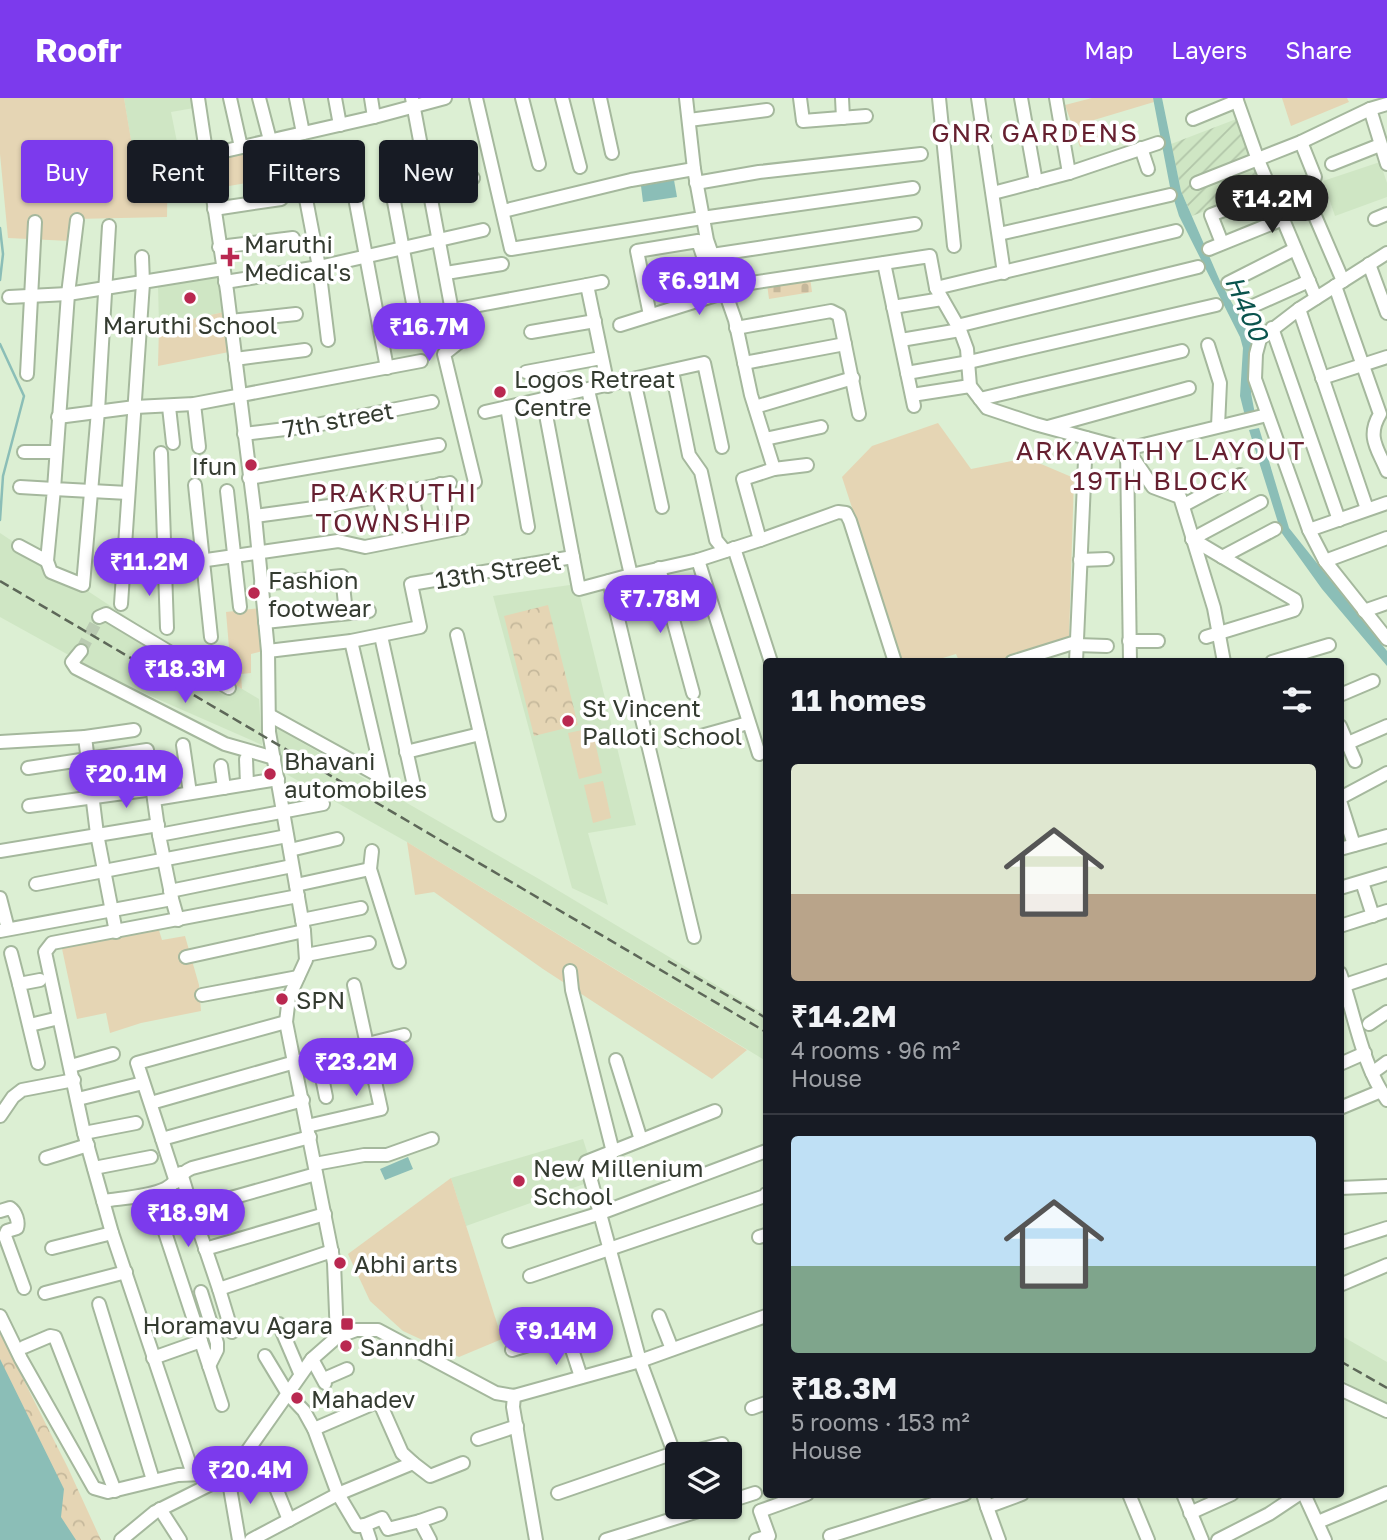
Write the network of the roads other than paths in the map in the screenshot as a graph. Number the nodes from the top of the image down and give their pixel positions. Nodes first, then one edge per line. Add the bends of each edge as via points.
1 (198, 98) edge
2 (230, 98) edge
3 (259, 98) edge
4 (296, 98) edge
5 (335, 98) edge
6 (371, 98) edge
7 (445, 98) edge
8 (475, 98) edge
9 (522, 98) edge
10 (562, 98) edge
11 (600, 98) edge
12 (686, 98) edge
13 (800, 98) edge
14 (842, 98) edge
15 (939, 98) edge
16 (978, 98) edge
17 (1021, 98) edge
18 (1056, 98) edge
19 (1237, 100) edge
20 (413, 103) edge
21 (1387, 104) edge
22 (1370, 109) junction
23 (767, 110) dead end
24 (866, 116) dead end
25 (374, 117) junction
26 (843, 118) junction
27 (1193, 119) dead end
28 (689, 120) junction
29 (340, 125) junction
30 (303, 133) junction
31 (205, 140) edge
32 (270, 140) joint
33 (420, 140) edge
34 (1301, 142) junction
35 (1158, 143) dead end
36 (1380, 145) junction
37 (241, 147) joint
38 (1141, 148) junction
39 (229, 150) edge
40 (612, 153) dead end
41 (920, 154) dead end
42 (1258, 160) junction
43 (539, 164) dead end
44 (1332, 164) dead end
45 (1387, 164) edge
46 (580, 167) dead end
47 (694, 169) junction
48 (1148, 169) dead end
49 (1069, 173) junction
50 (1315, 177) dead end
51 (1036, 182) junction
52 (696, 183) junction
53 (1197, 183) dead end
54 (913, 188) dead end
55 (1271, 192) junction
56 (993, 193) junction
57 (1170, 195) dead end
58 (1306, 195) dead end
59 (213, 203) edge
60 (254, 203) edge
61 (306, 203) edge
62 (356, 203) edge
63 (395, 203) edge
64 (432, 203) edge
65 (214, 209) junction
66 (503, 211) junction
67 (702, 218) junction
68 (1283, 219) junction
69 (77, 220) dead end
70 (34, 222) dead end
71 (915, 224) dead end
72 (109, 226) dead end
73 (482, 230) dead end
74 (1177, 231) dead end
75 (999, 234) junction
76 (293, 237) dead end
77 (440, 240) junction
78 (1222, 243) junction
79 (954, 246) dead end
80 (219, 247) junction
81 (404, 248) junction
82 (1209, 249) dead end
83 (1296, 249) junction
84 (1387, 253) edge
85 (142, 257) dead end
86 (366, 257) junction
87 (711, 262) junction
88 (884, 263) junction
89 (502, 264) dead end
90 (1369, 264) junction
91 (318, 267) junction
92 (1198, 267) dead end
93 (446, 273) junction
94 (1004, 273) junction
95 (224, 275) junction
96 (1309, 281) junction
97 (602, 282) dead end
98 (143, 283) junction
99 (1227, 283) dead end
100 (1339, 284) junction
101 (587, 285) junction
102 (724, 287) junction
103 (105, 289) junction
104 (1383, 290) edge
105 (68, 294) junction
106 (939, 294) junction
107 (30, 296) junction
108 (9, 297) dead end
109 (1316, 298) junction
110 (1216, 305) dead end
111 (893, 307) junction
112 (1299, 309) junction
113 (452, 310) junction
114 (1244, 310) dead end
115 (1387, 313) edge
116 (296, 314) dead end
117 (650, 315) junction
118 (230, 321) junction
119 (594, 321) junction
120 (620, 325) dead end
121 (736, 328) junction
122 (958, 328) junction
123 (1272, 328) junction
124 (418, 330) dead end
125 (531, 332) dead end
126 (328, 340) dead end
127 (901, 341) junction
128 (845, 344) junction
129 (1208, 345) dead end
130 (305, 350) dead end
131 (1182, 351) dead end
132 (444, 354) junction
133 (1387, 357) edge
134 (601, 358) junction
135 (235, 359) junction
136 (969, 362) junction
137 (744, 363) junction
138 (1364, 365) junction
139 (387, 369) junction
140 (671, 371) junction
141 (526, 372) dead end
142 (908, 373) junction
143 (27, 374) dead end
144 (853, 378) junction
145 (1322, 378) junction
146 (634, 380) junction
147 (608, 386) junction
148 (970, 386) junction
149 (1189, 388) dead end
150 (588, 390) junction
151 (240, 397) junction
152 (979, 399) junction
153 (543, 400) junction
154 (432, 402) dead end
155 (194, 404) junction
156 (135, 407) junction
157 (169, 407) junction
158 (507, 407) junction
159 (755, 407) junction
160 (98, 411) junction
161 (485, 412) dead end
162 (859, 414) dead end
163 (58, 417) junction
164 (1259, 417) junction
165 (1218, 426) junction
166 (821, 427) dead end
167 (1048, 427) junction
168 (244, 434) junction
169 (1086, 438) junction
170 (765, 439) junction
171 (173, 443) dead end
172 (439, 445) dead end
173 (199, 447) dead end
174 (722, 447) dead end
175 (1127, 449) junction
176 (23, 452) dead end
177 (56, 452) junction
178 (161, 453) dead end
179 (807, 465) dead end
180 (774, 469) junction
181 (1387, 471) edge
182 (1240, 475) dead end
183 (249, 478) junction
184 (475, 482) dead end
185 (195, 485) dead end
186 (20, 487) dead end
187 (54, 489) junction
188 (90, 490) junction
189 (411, 490) junction
190 (227, 491) dead end
191 (128, 493) junction
192 (379, 495) junction
193 (1261, 502) dead end
194 (1387, 503) edge
195 (1184, 505) junction
196 (662, 507) dead end
197 (445, 508) dead end
198 (1367, 509) junction
199 (416, 514) dead end
200 (256, 516) junction
201 (384, 519) dead end
202 (1339, 520) junction
203 (528, 527) dead end
204 (461, 528) dead end
205 (1275, 529) dead end
206 (1309, 530) junction
207 (1387, 538) edge
208 (1192, 539) junction
209 (760, 540) junction
210 (19, 546) dead end
211 (729, 549) junction
212 (258, 553) junction
213 (236, 556) junction
214 (573, 557) junction
215 (1222, 557) junction
216 (1107, 559) dead end
217 (698, 560) junction
218 (1080, 560) junction
219 (47, 561) junction
220 (204, 561) junction
221 (1325, 561) junction
222 (165, 566) junction
223 (659, 568) junction
224 (631, 575) junction
225 (609, 581) junction
226 (261, 584) junction
227 (1387, 603) edge
228 (121, 604) dead end
229 (240, 607) dead end
230 (369, 611) dead end
231 (1364, 611) junction
232 (346, 613) junction
233 (99, 617) dead end
234 (265, 622) junction
235 (167, 628) dead end
236 (1220, 632) junction
237 (457, 635) dead end
238 (380, 636) junction
239 (211, 637) dead end
240 (1206, 637) dead end
241 (1386, 637) edge
242 (351, 641) junction
243 (1129, 641) junction
244 (1158, 641) dead end
245 (1076, 643) junction
246 (1329, 645) dead end
247 (1107, 646) dead end
248 (81, 650) tunnel mouth
249 (268, 651) junction
250 (770, 658) edge
251 (894, 658) edge
252 (1025, 658) edge
253 (1076, 658) edge
254 (1130, 658) edge
255 (1223, 658) edge
256 (1285, 658) edge
257 (1373, 681) dead end
258 (229, 688) dead end
259 (693, 693) dead end
260 (1344, 693) edge
261 (269, 715) junction
262 (748, 723) junction
263 (1387, 726) edge
264 (134, 730) dead end
265 (480, 734) junction
266 (1344, 734) edge
267 (85, 737) junction
268 (683, 741) dead end
269 (0, 742) edge
270 (1348, 743) junction
271 (183, 745) dead end
272 (406, 752) junction
273 (759, 754) dead end
274 (274, 758) junction
275 (246, 759) dead end
276 (88, 760) junction
277 (1355, 761) dead end
278 (220, 766) dead end
279 (28, 768) dead end
280 (1387, 773) edge
281 (278, 779) junction
282 (413, 781) dead end
283 (247, 784) junction
284 (224, 788) junction
285 (190, 793) junction
286 (154, 794) junction
287 (94, 797) junction
288 (1344, 797) edge
289 (323, 804) dead end
290 (29, 806) dead end
291 (283, 811) junction
292 (1344, 812) edge
293 (499, 815) dead end
294 (159, 830) junction
295 (97, 834) junction
296 (287, 836) junction
297 (1387, 836) edge
298 (337, 839) dead end
299 (1354, 845) junction
300 (1344, 848) edge
301 (290, 850) junction
302 (0, 851) edge
303 (372, 851) dead end
304 (163, 861) junction
305 (292, 866) junction
306 (370, 870) junction
307 (104, 872) junction
308 (1387, 874) edge
309 (1362, 881) junction
310 (36, 884) dead end
311 (1344, 887) edge
312 (297, 890) junction
313 (171, 895) junction
314 (0, 898) edge
315 (361, 908) dead end
316 (112, 909) junction
317 (1387, 911) edge
318 (1373, 916) junction
319 (178, 920) junction
320 (1344, 925) edge
321 (303, 926) junction
322 (4, 930) edge
323 (116, 932) junction
324 (694, 937) dead end
325 (369, 943) dead end
326 (11, 953) dead end
327 (306, 955) junction
328 (186, 957) dead end
329 (399, 962) dead end
330 (570, 971) dead end
331 (1387, 971) edge
332 (298, 977) junction
333 (1344, 979) edge
334 (40, 980) dead end
335 (1344, 982) edge
336 (19, 984) junction
337 (354, 985) dead end
338 (202, 995) dead end
339 (1387, 1012) edge
340 (59, 1018) junction
341 (286, 1022) junction
342 (1369, 1024) dead end
343 (30, 1025) junction
344 (404, 1035) dead end
345 (367, 1046) junction
346 (1365, 1053) junction
347 (113, 1055) dead end
348 (318, 1058) junction
349 (616, 1060) dead end
350 (295, 1062) junction
351 (1344, 1062) edge
352 (1387, 1062) edge
353 (38, 1063) dead end
354 (72, 1073) junction
355 (1373, 1073) junction
356 (143, 1083) junction
357 (1384, 1095) edge
358 (326, 1097) dead end
359 (78, 1099) junction
360 (303, 1100) junction
361 (151, 1103) junction
362 (1344, 1107) edge
363 (715, 1111) dead end
364 (0, 1116) edge
365 (136, 1122) dead end
366 (308, 1132) junction
367 (86, 1139) junction
368 (162, 1139) junction
369 (432, 1139) dead end
370 (641, 1140) junction
371 (613, 1152) junction
372 (763, 1152) edge
373 (151, 1157) dead end
374 (46, 1158) dead end
375 (94, 1168) junction
376 (315, 1169) junction
377 (179, 1177) junction
378 (1387, 1186) edge
379 (1344, 1188) edge
380 (763, 1197) edge
381 (103, 1201) junction
382 (192, 1209) junction
383 (0, 1211) edge
384 (158, 1212) dead end
385 (601, 1213) junction
386 (324, 1214) junction
387 (1387, 1228) edge
388 (112, 1233) junction
389 (509, 1241) dead end
390 (1344, 1242) edge
391 (52, 1248) dead end
392 (205, 1249) junction
393 (611, 1250) junction
394 (332, 1251) junction
395 (1387, 1265) edge
396 (126, 1272) junction
397 (530, 1276) dead end
398 (1344, 1283) edge
399 (24, 1288) dead end
400 (219, 1289) junction
401 (201, 1292) dead end
402 (45, 1293) dead end
403 (99, 1304) dead end
404 (659, 1316) dead end
405 (0, 1317) edge
406 (763, 1317) edge
407 (279, 1324) dead end
408 (594, 1325) dead end
409 (232, 1332) dead end
410 (566, 1334) junction
411 (337, 1337) junction
412 (201, 1341) junction
413 (23, 1347) dead end
414 (672, 1349) junction
415 (512, 1350) dead end
416 (265, 1356) dead end
417 (153, 1358) junction
418 (312, 1359) junction
419 (640, 1361) junction
420 (209, 1366) junction
421 (347, 1369) dead end
422 (300, 1373) junction
423 (581, 1377) junction
424 (1344, 1391) edge
425 (288, 1394) junction
426 (514, 1396) junction
427 (1356, 1396) junction
428 (1344, 1401) edge
429 (222, 1405) dead end
430 (763, 1405) edge
431 (752, 1408) dead end
432 (1386, 1411) edge
433 (517, 1426) junction
434 (314, 1429) junction
435 (478, 1439) dead end
436 (674, 1442) edge
437 (665, 1459) edge
438 (413, 1463) junction
439 (463, 1463) dead end
440 (285, 1464) dead end
441 (232, 1473) junction
442 (193, 1474) junction
443 (153, 1480) junction
444 (115, 1491) junction
445 (338, 1493) junction
446 (558, 1493) dead end
447 (755, 1493) dead end
448 (1387, 1493) edge
449 (742, 1497) edge
450 (796, 1498) edge
451 (952, 1498) edge
452 (1131, 1498) edge
453 (1184, 1498) edge
454 (1223, 1498) edge
455 (1295, 1498) edge
456 (1304, 1498) edge
457 (985, 1501) edge
458 (160, 1509) junction
459 (1190, 1513) junction
460 (440, 1514) dead end
461 (673, 1519) edge
462 (289, 1520) junction
463 (420, 1521) junction
464 (1318, 1522) junction
465 (365, 1525) junction
466 (830, 1536) dead end
467 (121, 1540) edge
468 (180, 1540) edge
469 (239, 1540) edge
470 (251, 1540) edge
471 (370, 1540) edge
472 (430, 1540) edge
473 (536, 1540) edge
474 (606, 1540) edge
475 (756, 1540) edge
476 (998, 1540) edge
477 (1148, 1540) edge
478 (1202, 1540) edge
479 (1218, 1540) edge
480 (1325, 1540) edge

1 - 31 street
2 - 37 street
3 - 32 street
4 - 30 street
5 - 29 street
6 - 25 street
7 - 20 street
8 - 66 street
9 - 43 street
10 - 46 street
11 - 40 street
12 - 28 street
13 - 26 street via 803,121
14 - 26 street
15 - 79 street
16 - 56 street
17 - 51 street
18 - 49 street
19 - 27 street
19 - 42 street
20 - 25 street
20 - 33 street
21 - 22 street
22 - 34 street
22 - 36 street
23 - 28 street
24 - 26 street
25 - 29 street
28 - 47 street
29 - 30 street
30 - 32 street
34 - 42 street
34 - 50 street
35 - 38 street
36 - 44 street
36 - 45 street
37 - 39 street
38 - 48 street
38 - 49 street
41 - 52 street
42 - 53 street
42 - 55 street
47 - 52 street
47 - 66 street
49 - 51 street
51 - 56 street
52 - 67 street
54 - 67 street
55 - 68 street
55 - 78 street via 1211,215
56 - 75 street
57 - 75 street
58 - 100 street
59 - 65 street
60 - 65 street
61 - 91 street
62 - 86 street
63 - 81 street
64 - 77 street
65 - 80 street
66 - 67 street via 511,249
67 - 87 street
68 - 78 street
68 - 83 street
69 - 105 street
70 - 107 street
71 - 87 street
72 - 103 street
73 - 77 street
74 - 94 street
75 - 94 street
76 - 80 street
77 - 81 street
77 - 93 street
78 - 82 street
80 - 95 street
81 - 86 street
81 - 124 street
83 - 96 street
83 - 99 street
84 - 90 street
85 - 98 street
86 - 91 street
86 - 139 street
87 - 102 street
87 - 117 street via 716,295
87 - 117 street via 698,241 637,251
88 - 102 street
88 - 106 street via 930,256
88 - 111 street
89 - 93 street
90 - 100 street
90 - 104 street
91 - 95 street
91 - 126 street
92 - 122 street
93 - 113 street
94 - 106 street
95 - 98 street
95 - 118 street
96 - 109 street
96 - 114 street
97 - 101 street
98 - 103 street
98 - 156 street
100 - 109 street
100 - 138 street
101 - 113 street
101 - 119 street
102 - 121 street
103 - 105 street
103 - 160 street
104 - 115 street
105 - 107 street
105 - 163 street
106 - 111 street
106 - 122 street
107 - 108 street
107 - 143 street
109 - 112 street
110 - 136 street
111 - 127 street
112 - 123 street
112 - 145 street
113 - 132 street via 458,343
116 - 118 street
117 - 120 street
118 - 135 street
119 - 125 street
119 - 134 street
121 - 128 street via 831,312 839,315
121 - 137 street
122 - 127 street
122 - 136 street
123 - 164 street via 1259,339 1256,354
123 - 202 street
127 - 142 street
128 - 137 street
128 - 144 street
129 - 165 street via 1220,383
130 - 135 street
131 - 152 street
132 - 139 street
132 - 184 street
133 - 138 street
134 - 141 street
134 - 147 street
135 - 151 street
136 - 142 street
136 - 148 street
137 - 159 street
138 - 145 street
138 - 181 street via 1380,414 1373,426 1374,439
139 - 151 street
140 - 146 street
140 - 174 street via 704,363
140 - 211 street via 689,455 702,472 716,540
142 - 148 street via 913,400
144 - 159 street
144 - 162 street
145 - 198 street
146 - 147 street
146 - 196 street
147 - 150 street
148 - 152 street
149 - 167 street
150 - 153 street
150 - 224 street
151 - 155 street
151 - 168 street
152 - 167 street via 987,408
153 - 158 street
153 - 214 street
154 - 168 street, 7th street
155 - 157 street
155 - 173 street
156 - 157 street
156 - 160 street
156 - 191 street
157 - 171 street
158 - 161 street
158 - 203 street
159 - 170 street
160 - 163 street
160 - 188 street
163 - 177 street
164 - 165 street
164 - 206 street
165 - 175 street
166 - 170 street
167 - 169 street
168 - 183 street
169 - 175 street
169 - 218 street
170 - 180 street
172 - 183 street
175 - 195 street via 1153,486 1177,495
175 - 243 street
176 - 177 street
177 - 187 street
178 - 222 street
179 - 180 street
180 - 209 street via 743,479
182 - 195 street
183 - 200 street
185 - 220 street
186 - 187 street
187 - 188 street
187 - 219 street
188 - 191 street
188 - 219 street via 83,585 51,572
189 - 192 street
189 - 197 street via 445,484
189 - 199 street
190 - 213 street
191 - 228 street
192 - 200 street
192 - 201 street
193 - 208 street
194 - 198 street
195 - 208 street
198 - 202 street
200 - 212 street
202 - 206 street
204 - 212 street via 365,547 338,541
205 - 215 street
206 - 221 street
207 - 221 street
208 - 215 street
208 - 236 street
209 - 211 street
209 - 251 street via 846,513
210 - 219 street
211 - 217 street
211 - 250 street
212 - 213 street
212 - 226 street
213 - 220 street
213 - 229 street
214 - 225 street via 579,589
214 - 238 street, 13th Street via 411,584 420,627
215 - 236 street via 1295,600 1296,606
216 - 218 street
217 - 223 street
217 - 262 street
218 - 245 street
220 - 222 street
220 - 239 street
221 - 231 street
222 - 235 street
223 - 224 street
223 - 259 street
224 - 225 street
225 - 324 street
226 - 232 street via 342,576
226 - 234 street
227 - 231 street
230 - 232 street
231 - 241 street
232 - 234 street
233 - 258 street via 106,614
234 - 249 street
236 - 240 street
236 - 255 street
237 - 265 street
238 - 242 street, 13th Street
238 - 272 street
242 - 249 street, 13th Street
242 - 261 street via 383,778
243 - 244 street
243 - 254 street
245 - 247 street
245 - 252 street
245 - 253 street
246 - 256 street
248 - 274 street via 72,662 76,668 225,744
249 - 261 street
257 - 260 street
261 - 274 street
262 - 268 street
262 - 273 street
263 - 270 street
264 - 267 street
265 - 272 street
265 - 293 street
266 - 270 street
267 - 269 street
267 - 276 street
270 - 277 street
271 - 285 street
272 - 282 street
274 - 281 street
275 - 283 street
276 - 279 street
276 - 286 street via 146,747
276 - 287 street
278 - 284 street
280 - 288 street
281 - 283 street
281 - 291 street
283 - 284 street
284 - 285 street
285 - 286 street
286 - 287 street
286 - 294 street
287 - 290 street
287 - 295 street
289 - 291 street
291 - 294 street
291 - 296 street
292 - 299 street
294 - 295 street
294 - 304 street
295 - 302 street
295 - 307 street
296 - 301 street
296 - 304 street
297 - 299 street
298 - 301 street
299 - 300 street
301 - 305 street
303 - 306 street
304 - 307 street
304 - 313 street
305 - 312 street
305 - 313 street
306 - 312 street
306 - 329 street
307 - 310 street
307 - 316 street
308 - 309 street
309 - 311 street
309 - 318 street
312 - 319 street
312 - 321 street
313 - 316 street
313 - 319 street
314 - 322 street
315 - 321 street
316 - 322 street
316 - 323 street
317 - 318 street
318 - 320 street
319 - 323 street
321 - 327 street
321 - 328 street
323 - 340 street via 52,943 45,952
325 - 327 street
326 - 336 street
327 - 332 street
330 - 371 street
331 - 333 street
332 - 338 street
332 - 341 street via 289,997
334 - 336 street
335 - 346 street
336 - 343 street
337 - 345 street
339 - 342 street
340 - 343 street
340 - 354 street
341 - 350 street
341 - 356 street via 137,1063
343 - 353 street
344 - 345 street
345 - 348 street
345 - 366 street via 381,1109
346 - 351 street
346 - 355 street
347 - 354 street
348 - 350 street
348 - 358 street
349 - 370 street
350 - 360 street
350 - 361 street
352 - 355 street
354 - 359 street
354 - 364 street via 22,1090
355 - 357 street
356 - 359 street
356 - 361 street
357 - 362 street
359 - 367 street
360 - 366 street
360 - 368 street
361 - 368 street
363 - 370 street
365 - 367 street
366 - 376 street
366 - 377 street
367 - 374 street
367 - 375 street
368 - 377 street
369 - 376 street via 387,1155 360,1156
370 - 371 street
371 - 385 street via 586,1162
372 - 385 street
373 - 375 street
375 - 381 street
376 - 382 street
376 - 386 street
377 - 381 street via 163,1190
377 - 382 street
378 - 379 street
380 - 393 street
381 - 388 street
382 - 392 street
383 - 399 street via 14,1211 17,1228 5,1236
384 - 412 street
385 - 389 street
385 - 393 street
386 - 392 street
386 - 394 street
387 - 390 street
388 - 391 street
388 - 396 street
392 - 400 street
393 - 397 street
393 - 419 street
394 - 400 street
394 - 411 street
395 - 398 street
396 - 402 street
396 - 417 street
400 - 409 street
401 - 420 street via 217,1343
403 - 443 street
404 - 414 street
405 - 444 street via 94,1488
406 - 414 street
407 - 422 street
408 - 410 street
410 - 415 street
410 - 423 street
411 - 418 street
411 - 426 street via 356,1330 378,1330 496,1393
412 - 417 street
412 - 420 street
413 - 444 street via 55,1337
414 - 419 street
416 - 425 street
417 - 442 street
418 - 421 street via 324,1381
418 - 422 street
419 - 423 street
419 - 436 street
420 - 429 street
422 - 425 street
423 - 426 street
424 - 427 street
425 - 434 street
425 - 441 street
426 - 433 street
427 - 428 street
427 - 432 street
430 - 431 street
433 - 435 street
433 - 473 street
434 - 438 street via 379,1401 402,1453
434 - 445 street
437 - 446 street
438 - 439 street via 430,1476
438 - 445 street
440 - 462 street via 277,1468 274,1483
441 - 442 street
441 - 458 street
441 - 469 street via 230,1488
442 - 443 street
443 - 444 street
445 - 462 street
445 - 465 street via 357,1526
447 - 449 street
448 - 464 street
450 - 475 street via 760,1511 769,1536
451 - 466 street
452 - 477 street
453 - 459 street
454 - 459 street
455 - 479 street
456 - 464 street
457 - 476 street
458 - 467 street
458 - 468 street
459 - 478 street
460 - 463 street
461 - 474 street
462 - 470 street
463 - 465 street via 388,1529 382,1518
463 - 472 street
464 - 480 street
465 - 471 street

